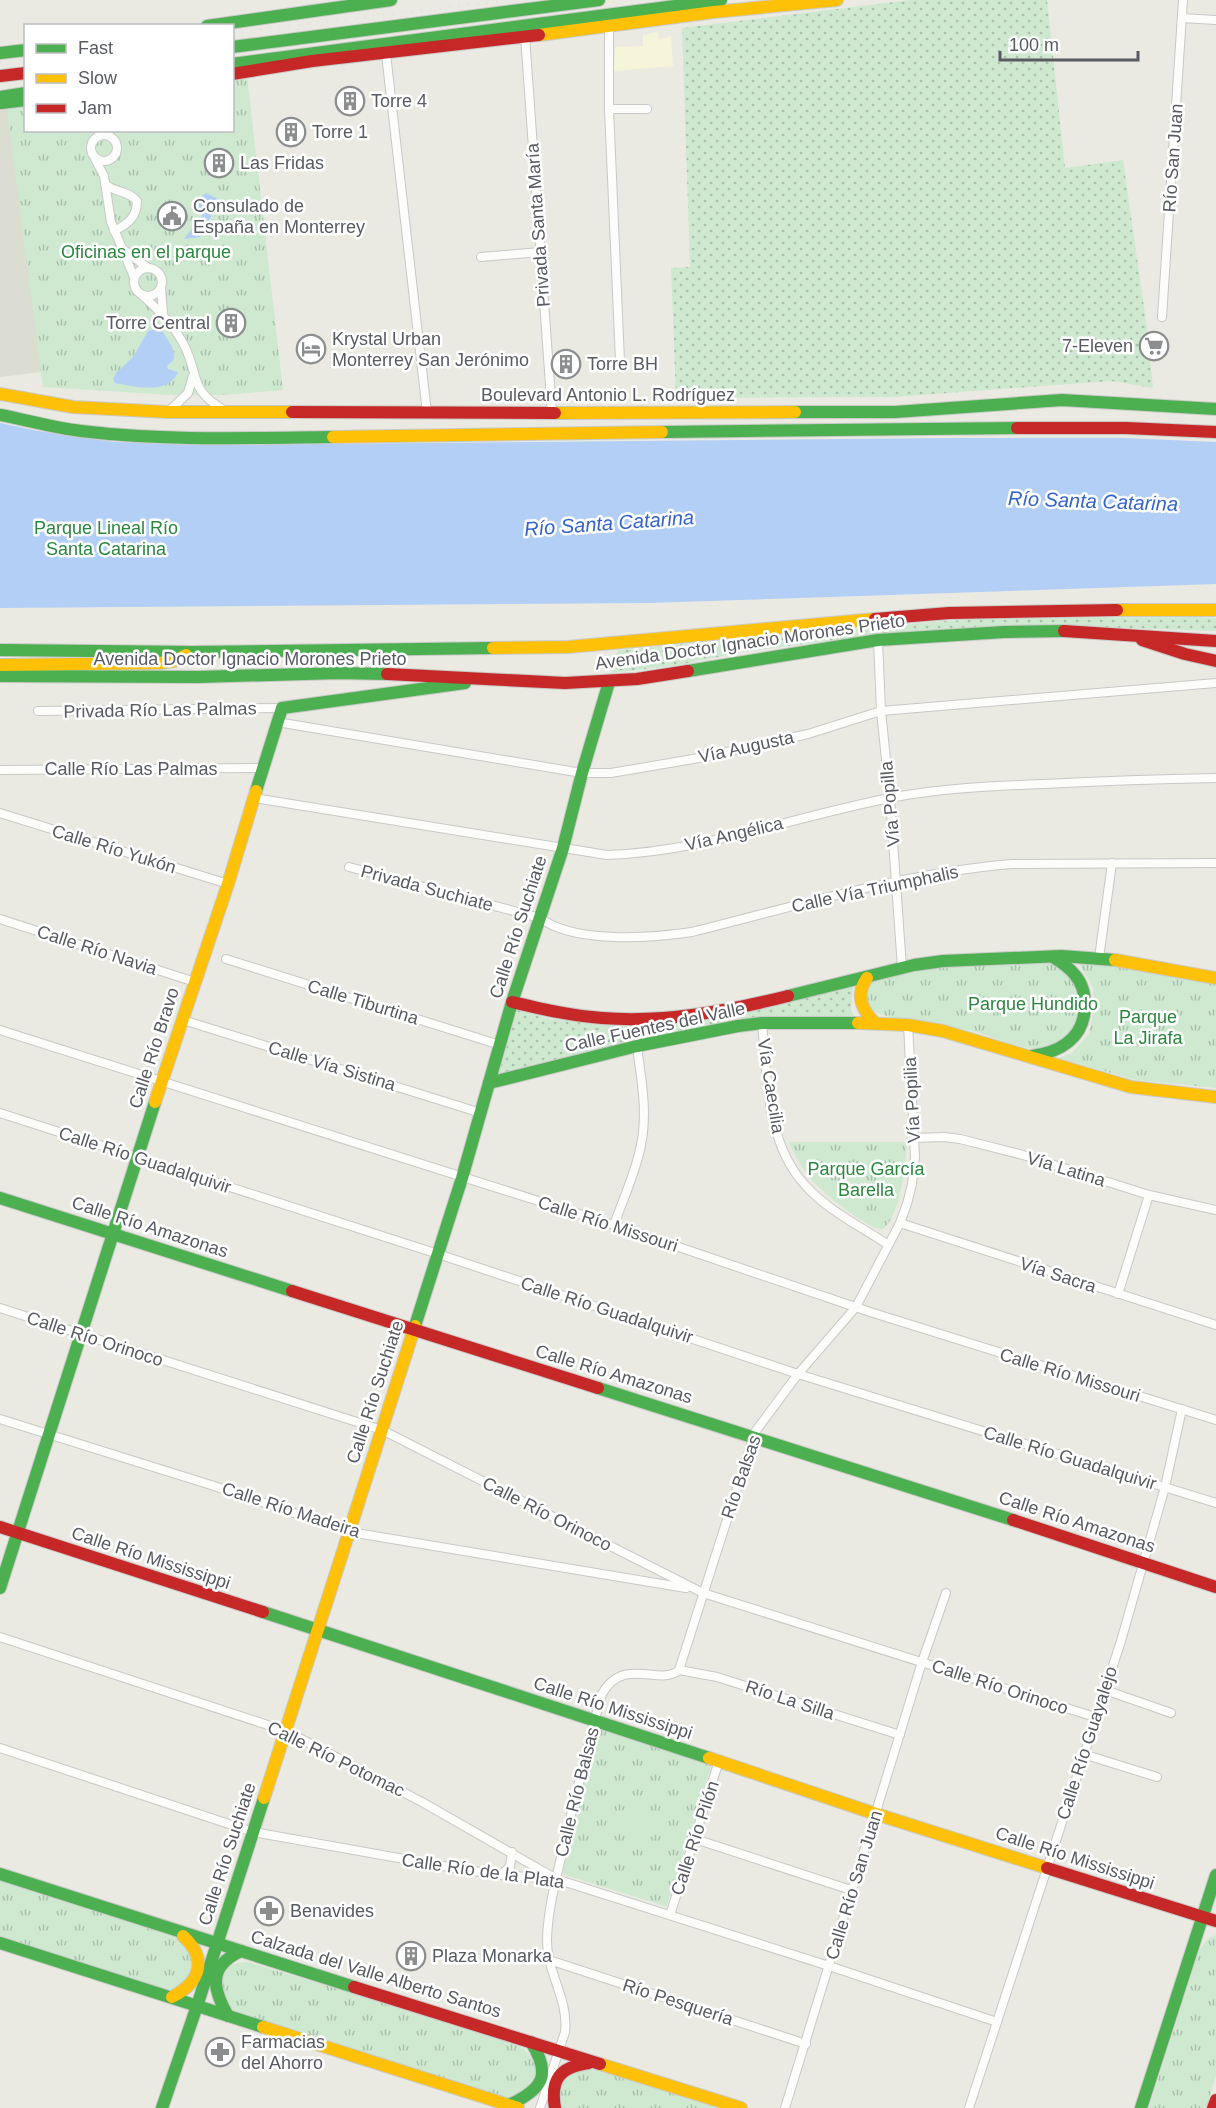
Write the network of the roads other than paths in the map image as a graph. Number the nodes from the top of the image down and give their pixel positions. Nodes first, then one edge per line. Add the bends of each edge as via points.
1 (391, 0) edge
2 (598, 0) edge
3 (721, 0) edge
4 (837, 0) edge
5 (1183, 0) edge
6 (673, 3) edge
7 (1182, 18) junction
8 (1216, 20) edge
9 (221, 24) edge
10 (609, 27) junction
11 (525, 36) junction
12 (234, 47) edge
13 (24, 50) edge
14 (0, 53) edge
15 (386, 54) junction
16 (234, 64) edge
17 (234, 74) edge
18 (13, 75) edge
19 (0, 85) edge
20 (24, 93) edge
21 (0, 97) edge
22 (24, 100) edge
23 (0, 103) edge
24 (609, 109) junction
25 (647, 109) dead end
26 (90, 132) edge
27 (113, 135) edge
28 (92, 141) junction
29 (95, 159) junction
30 (112, 159) junction
31 (104, 180) junction
32 (114, 231) junction
33 (123, 250) junction
34 (540, 252) junction
35 (481, 257) dead end
36 (145, 268) junction
37 (132, 273) junction
38 (161, 288) junction
39 (143, 296) junction
40 (163, 314) junction
41 (1162, 317) dead end
42 (620, 362) dead end
43 (194, 375) junction
44 (0, 394) edge
45 (1216, 409) edge
46 (227, 411) junction
47 (167, 412) junction
48 (427, 413) junction
49 (552, 413) junction
50 (0, 415) edge
51 (1216, 432) edge
52 (1216, 610) edge
53 (1123, 633) junction
54 (878, 640) junction
55 (1216, 641) edge
56 (0, 650) edge
57 (192, 652) junction
58 (1216, 661) edge
59 (0, 665) edge
60 (0, 676) edge
61 (479, 681) junction
62 (609, 682) junction
63 (1216, 683) edge
64 (282, 708) junction
65 (38, 711) dead end
66 (881, 711) junction
67 (277, 722) junction
68 (263, 768) junction
69 (0, 770) edge
70 (582, 774) junction
71 (1216, 778) edge
72 (254, 798) junction
73 (890, 798) junction
74 (0, 813) edge
75 (563, 848) junction
76 (1112, 863) junction
77 (1216, 863) edge
78 (349, 867) dead end
79 (895, 882) junction
80 (228, 884) junction
81 (540, 918) junction
82 (0, 920) edge
83 (1052, 956) junction
84 (1099, 958) junction
85 (226, 959) dead end
86 (902, 968) junction
87 (867, 978) junction
88 (1216, 978) edge
89 (195, 982) junction
90 (512, 1002) junction
91 (734, 1009) junction
92 (183, 1020) junction
93 (762, 1023) junction
94 (875, 1023) junction
95 (908, 1024) junction
96 (738, 1026) junction
97 (0, 1030) edge
98 (500, 1045) junction
99 (637, 1046) junction
100 (1028, 1056) junction
101 (162, 1080) junction
102 (489, 1083) junction
103 (1216, 1097) edge
104 (0, 1113) edge
105 (481, 1113) junction
106 (914, 1138) junction
107 (138, 1157) junction
108 (462, 1178) junction
109 (1149, 1195) junction
110 (0, 1198) edge
111 (1216, 1209) edge
112 (900, 1223) junction
113 (614, 1225) junction
114 (113, 1234) junction
115 (887, 1244) junction
116 (438, 1254) junction
117 (1118, 1294) junction
118 (856, 1307) junction
119 (0, 1308) edge
120 (1216, 1325) edge
121 (413, 1330) junction
122 (81, 1335) junction
123 (798, 1374) junction
124 (1182, 1409) junction
125 (0, 1419) edge
126 (1216, 1420) edge
127 (382, 1430) junction
128 (50, 1434) junction
129 (753, 1437) junction
130 (1165, 1487) junction
131 (1216, 1503) edge
132 (0, 1527) edge
133 (350, 1532) junction
134 (18, 1533) junction
135 (1144, 1562) junction
136 (0, 1587) edge
137 (1216, 1587) edge
138 (699, 1591) junction
139 (946, 1593) dead end
140 (318, 1631) junction
141 (0, 1637) edge
142 (922, 1662) junction
143 (677, 1672) junction
144 (1105, 1690) junction
145 (1171, 1713) dead end
146 (1095, 1717) junction
147 (594, 1721) junction
148 (286, 1731) junction
149 (900, 1736) junction
150 (0, 1748) edge
151 (1083, 1754) junction
152 (720, 1761) junction
153 (1157, 1777) dead end
154 (876, 1814) junction
155 (253, 1832) junction
156 (694, 1839) junction
157 (512, 1852) junction
158 (1047, 1868) junction
159 (0, 1874) edge
160 (500, 1875) junction
161 (1216, 1875) edge
162 (556, 1879) junction
163 (851, 1890) junction
164 (670, 1915) junction
165 (1203, 1917) junction
166 (1216, 1922) edge
167 (177, 1931) junction
168 (0, 1944) edge
169 (216, 1944) junction
170 (241, 1951) junction
171 (549, 1960) junction
172 (829, 1966) junction
173 (172, 1997) junction
174 (197, 2006) junction
175 (228, 2016) junction
176 (997, 2022) junction
177 (531, 2042) junction
178 (806, 2044) junction
179 (559, 2052) junction
180 (597, 2063) junction
181 (1216, 2100) edge
182 (514, 2107) edge
183 (162, 2108) edge
184 (540, 2108) edge
185 (555, 2108) edge
186 (741, 2108) edge
187 (785, 2108) edge
188 (969, 2108) edge
189 (1141, 2108) edge
190 (1214, 2108) edge

1 - 9 main road
2 - 12 main road
3 - 6 main road
4 - 10 main road
5 - 7 street, Río San Juan
6 - 16 main road
7 - 8 street
7 - 41 street, Río San Juan
10 - 11 main road
10 - 24 street
11 - 15 main road
11 - 34 street, Privada Santa María
13 - 14 main road
15 - 17 main road
15 - 48 street
18 - 19 main road
20 - 21 main road
22 - 23 main road
24 - 25 street
24 - 42 street
26 - 28 street
27 - 28 street
27 - 30 street via 117,147
28 - 29 street
29 - 30 street
29 - 31 street
30 - 31 street
31 - 32 street
31 - 32 street via 137,201 137,211 131,219
32 - 33 street
33 - 36 street
33 - 37 street
34 - 35 street
34 - 49 street, Privada Santa María
36 - 37 street
36 - 38 street via 159,273
37 - 39 street via 135,289
38 - 39 street via 151,297
38 - 40 street
39 - 40 street
40 - 43 street via 184,345
43 - 46 street via 210,402
43 - 47 street via 188,393
44 - 47 main road, Boulevard Antonio L. Rodríguez via 73,407
45 - 49 main road, Boulevard Antonio L. Rodríguez via 1062,400 895,411
46 - 47 main road, Boulevard Antonio L. Rodríguez
46 - 48 main road, Boulevard Antonio L. Rodríguez
48 - 49 main road, Boulevard Antonio L. Rodríguez
50 - 51 main road, Boulevard Antonio L. Rodríguez via 79,431 238,438 964,428
52 - 57 main road, Avenida Doctor Ignacio Morones Prieto via 949,613 568,647
53 - 54 main road, Avenida Doctor Ignacio Morones Prieto via 1004,632
53 - 55 main road, Avenida Doctor Ignacio Morones Prieto
53 - 58 main road
54 - 62 main road, Avenida Doctor Ignacio Morones Prieto
54 - 66 street, Vía Popilla
56 - 57 main road, Avenida Doctor Ignacio Morones Prieto
57 - 59 main road via 160,663
60 - 61 main road, Avenida Doctor Ignacio Morones Prieto via 350,673
61 - 62 main road, Avenida Doctor Ignacio Morones Prieto
61 - 64 main road
62 - 70 main road, Calle Río Suchiate
63 - 66 street, Vía Augusta
64 - 65 street, Privada Río Las Palmas
64 - 67 main road, Calle Río Bravo
66 - 70 street, Vía Augusta via 808,734 699,758
66 - 73 street, Vía Popilla
67 - 68 main road, Calle Río Bravo
67 - 70 street, Vía Augusta
68 - 69 street, Calle Río Las Palmas
68 - 72 main road, Calle Río Bravo
70 - 75 main road, Calle Río Suchiate
71 - 73 street, Vía Angélica via 997,786
72 - 75 street, Vía Angélica
72 - 80 main road, Calle Río Bravo
73 - 75 street, Vía Angélica via 665,849 607,855
73 - 79 street, Vía Popilla
74 - 80 street, Calle Río Yukón
75 - 81 main road, Calle Río Suchiate
76 - 77 street, Calle Vía Triumphalis
76 - 79 street, Calle Vía Triumphalis via 1001,865
76 - 84 street
78 - 81 street, Privada Suchiate
79 - 81 street, Calle Vía Triumphalis via 664,936 590,934 549,925
79 - 86 street, Vía Popilla
80 - 89 main road, Calle Río Bravo
81 - 90 main road, Calle Río Suchiate
82 - 89 street, Calle Río Navia
83 - 84 main road
83 - 86 main road via 970,958
83 - 100 main road via 1067,965 1082,984 1084,1020 1073,1041 1046,1055
84 - 88 main road
85 - 98 street, Calle Tiburtina
86 - 87 main road
87 - 91 main road
87 - 94 main road via 860,990 860,1005
89 - 92 main road, Calle Río Bravo
90 - 91 main road via 569,1016 613,1020 671,1018
90 - 98 main road, Calle Río Suchiate
91 - 96 main road via 732,1017
92 - 101 main road, Calle Río Bravo
92 - 105 street, Calle Vía Sistina
93 - 94 main road, Calle Fuentes del Valle
93 - 96 main road, Calle Fuentes del Valle
93 - 115 street, Vía Caecilia via 771,1109 794,1172 818,1197
94 - 95 main road, Calle Fuentes del Valle
95 - 100 main road, Calle Fuentes del Valle
95 - 106 street, Vía Popilia
96 - 99 main road, Calle Fuentes del Valle
97 - 101 street, Calle Río Missouri
98 - 102 main road, Calle Río Suchiate
99 - 102 main road, Calle Fuentes del Valle
99 - 113 street via 644,1130
100 - 103 main road, Calle Fuentes del Valle via 1131,1087
101 - 107 main road, Calle Río Bravo
101 - 108 street, Calle Río Missouri
102 - 105 main road, Calle Río Suchiate
104 - 107 street, Calle Río Guadalquivir
105 - 108 main road, Calle Río Suchiate
106 - 109 street, Vía Latina via 960,1139
106 - 112 street, Vía Popilia via 912,1184
107 - 114 main road, Calle Río Bravo
107 - 116 street, Calle Río Guadalquivir
108 - 113 street, Calle Río Missouri
108 - 116 main road, Calle Río Suchiate
109 - 111 street, Vía Latina
109 - 117 street
110 - 114 main road, Calle Río Amazonas
112 - 115 street, Vía Popilia
112 - 117 street, Vía Sacra
113 - 118 street, Calle Río Missouri
114 - 121 main road, Calle Río Amazonas
114 - 122 main road, Calle Río Bravo
115 - 118 street, Vía Popilia
116 - 121 main road, Calle Río Suchiate
116 - 123 street, Calle Río Guadalquivir
117 - 120 street, Vía Sacra
118 - 123 street, Río Balsas
118 - 124 street, Calle Río Missouri
119 - 122 street, Calle Río Orinoco
121 - 127 main road, Calle Río Suchiate
121 - 129 main road, Calle Río Amazonas
122 - 127 street, Calle Río Orinoco
122 - 128 main road, Calle Río Bravo
123 - 129 street, Río Balsas
123 - 130 street, Calle Río Guadalquivir
124 - 126 street, Calle Río Missouri
124 - 130 street, Calle Río Guayalejo
125 - 128 street, Calle Río Madeira
127 - 133 main road, Calle Río Suchiate
127 - 138 street, Calle Río Orinoco
128 - 133 street, Calle Río Madeira
128 - 134 main road, Calle Río Bravo
129 - 135 main road, Calle Río Amazonas
129 - 138 street, Río Balsas
130 - 131 street, Calle Río Guadalquivir
130 - 135 street, Calle Río Guayalejo
132 - 134 main road, Calle Río Mississippi
133 - 138 street, Calle Río Madeira
133 - 140 main road, Calle Río Suchiate
134 - 136 main road, Calle Río Bravo
134 - 140 main road, Calle Río Mississippi
135 - 137 main road, Calle Río Amazonas
135 - 144 street, Calle Río Guayalejo
138 - 142 street, Calle Río Orinoco
138 - 143 street, Río Balsas
139 - 142 street, Calle Río San Juan
140 - 147 main road, Calle Río Mississippi
140 - 148 main road, Calle Río Suchiate
141 - 148 street, Calle Río Potomac
142 - 146 street, Calle Río Orinoco
142 - 149 street, Calle Río San Juan
143 - 147 street, Calle Río Balsas via 634,1673 610,1682
143 - 149 street, Río La Silla via 717,1677
144 - 145 street
144 - 146 street, Calle Río Guayalejo
146 - 151 street, Calle Río Guayalejo
147 - 152 main road, Calle Río Mississippi
147 - 162 street, Calle Río Balsas
148 - 155 main road, Calle Río Suchiate
148 - 157 street, Calle Río Potomac
149 - 154 street, Calle Río San Juan
150 - 155 street, Calle Río de la Plata
151 - 153 street
151 - 158 street, Calle Río Guayalejo
152 - 154 main road, Calle Río Mississippi
152 - 156 street, Calle Río Pilón
154 - 158 main road, Calle Río Mississippi
154 - 163 street, Calle Río San Juan
155 - 160 street, Calle Río de la Plata
155 - 169 main road, Calle Río Suchiate
156 - 163 street
156 - 164 street, Calle Río Pilón
157 - 160 street via 510,1867
157 - 162 street, Calle Río Potomac
158 - 165 main road, Calle Río Mississippi
158 - 176 street, Calle Río Guayalejo
159 - 167 main road, Calzada del Valle Alberto Santos
160 - 162 street, Calle Río de la Plata
161 - 165 main road
162 - 164 street, Calle Río de la Plata
162 - 171 street, Calle Río Balsas via 548,1928
163 - 172 street, Calle Río San Juan
164 - 172 street, Calle Río de la Plata
165 - 166 main road, Calle Río Mississippi
165 - 189 main road
167 - 169 main road, Calzada del Valle Alberto Santos
167 - 173 main road via 195,1947 199,1959 194,1981
168 - 173 main road
169 - 170 main road, Calzada del Valle Alberto Santos
169 - 174 main road, Calle Río Suchiate
170 - 175 main road via 220,1962 216,1976 219,2002
170 - 177 main road, Calzada del Valle Alberto Santos
171 - 178 street, Río Pesquería
171 - 179 street, Calle Río Balsas via 565,2012 566,2032
172 - 176 street, Calle Río de la Plata
172 - 178 street, Calle Río San Juan
173 - 174 main road
174 - 175 main road
174 - 183 main road, Calle Río Suchiate
175 - 182 main road
176 - 188 street, Calle Río Guayalejo
177 - 179 main road, Calzada del Valle Alberto Santos
177 - 182 main road via 543,2061 541,2081 535,2091
178 - 187 street, Calle Río San Juan
179 - 180 main road, Calzada del Valle Alberto Santos
179 - 184 street, Calle Río Balsas
180 - 185 main road via 579,2064 560,2073 553,2090
180 - 186 main road, Calzada del Valle Alberto Santos
181 - 190 main road

